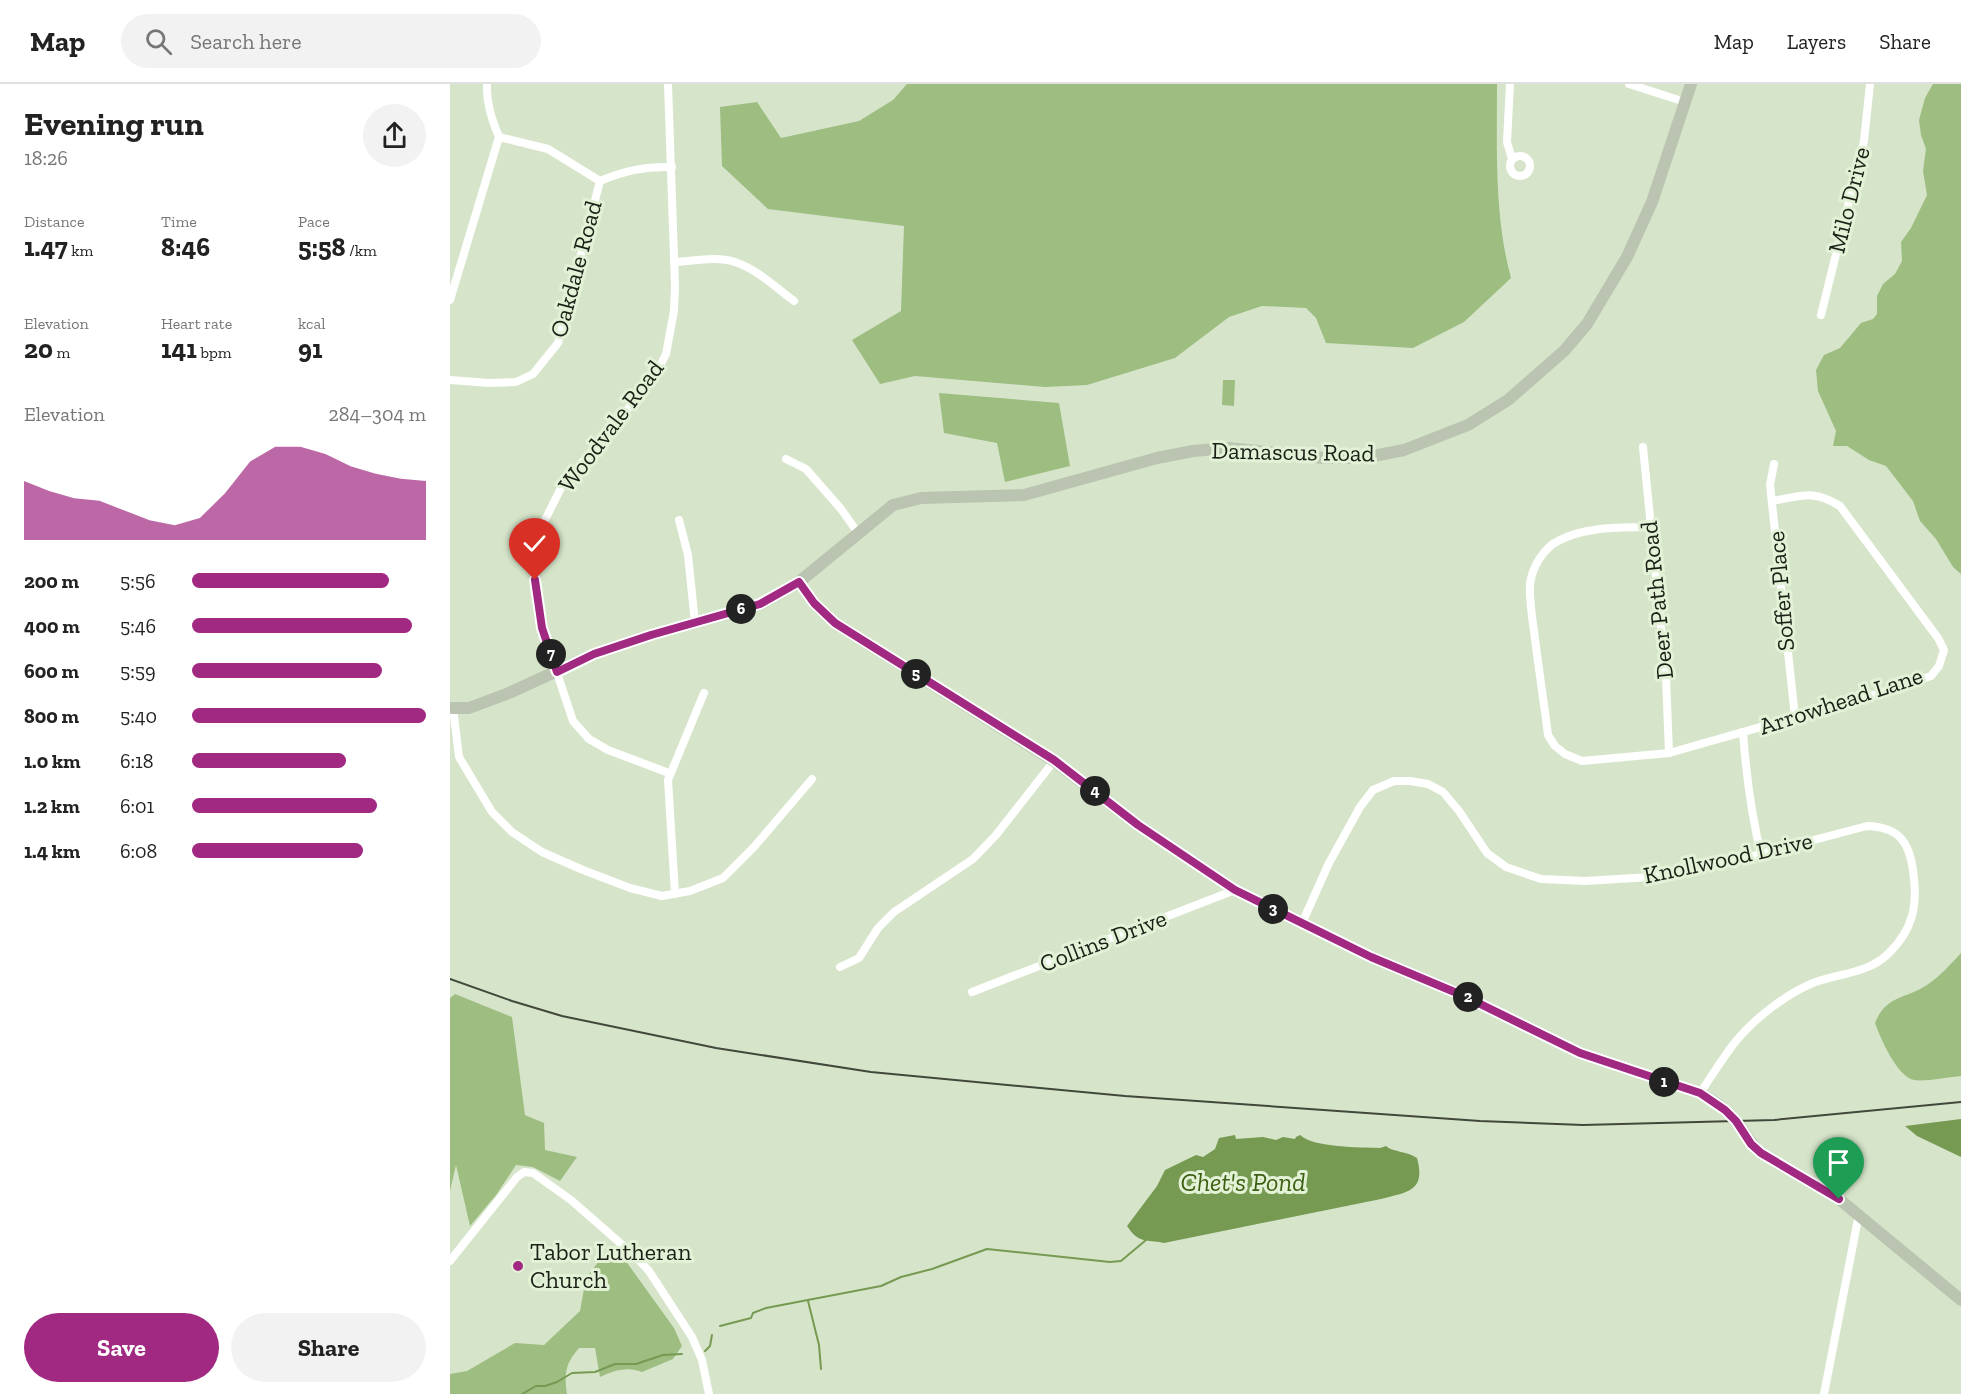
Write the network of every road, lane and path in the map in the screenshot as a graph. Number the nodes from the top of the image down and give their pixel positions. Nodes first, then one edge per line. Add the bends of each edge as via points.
1 (487, 84) edge
2 (668, 84) edge
3 (1510, 84) edge
4 (1629, 84) edge
5 (1691, 84) edge
6 (1870, 84) edge
7 (1685, 102) junction
8 (499, 137) junction
9 (1512, 159) dead end
10 (672, 168) junction
11 (600, 181) junction
12 (674, 262) junction
13 (450, 300) edge
14 (794, 302) dead end
15 (1821, 315) dead end
16 (450, 380) edge
17 (1643, 447) dead end
18 (786, 459) dead end
19 (1774, 464) dead end
20 (1772, 501) junction
21 (679, 520) dead end
22 (1650, 527) junction
23 (858, 533) junction
24 (799, 582) junction
25 (695, 622) junction
26 (557, 672) junction
27 (704, 693) dead end
28 (451, 708) edge
29 (1795, 717) junction
30 (1743, 732) junction
31 (1669, 753) junction
32 (1054, 760) junction
33 (669, 773) junction
34 (812, 779) dead end
35 (1761, 854) junction
36 (1235, 890) junction
37 (675, 894) junction
38 (1302, 923) junction
39 (840, 967) dead end
40 (972, 992) dead end
41 (1700, 1093) junction
42 (1859, 1214) junction
43 (450, 1261) edge
44 (1961, 1300) edge
45 (710, 1394) edge
46 (1824, 1394) edge

1 - 8 street via 486,94
2 - 10 street, Woodvale Road
3 - 9 street via 1507,142
4 - 7 street
5 - 7 street, Damascus Road
6 - 15 street, Milo Drive via 1864,141
7 - 23 street, Damascus Road via 1652,201 1627,257 1587,324 1564,351 1508,400 1468,425 1404,450 1363,458 1228,448 1193,451 1024,495 921,498 893,505
8 - 11 street via 548,149
8 - 13 street
10 - 11 street, Oakdale Road via 651,166
10 - 12 street, Woodvale Road
11 - 16 street, Oakdale Road via 558,343 533,374 516,382
12 - 14 street via 737,262
12 - 26 street, Woodvale Road via 674,311 666,354 654,378 562,486 545,520 535,580 542,628
17 - 22 street, Deer Path Road
18 - 23 street via 806,469
19 - 20 street, Soffer Place
20 - 29 street, Soffer Place
20 - 29 street, Arrowhead Lane via 1824,496 1840,506 1944,650 1931,676
21 - 25 street via 688,555
22 - 31 street, Deer Path Road via 1666,677
22 - 31 street via 1575,533 1557,541 1542,555 1530,585 1548,735 1555,746 1582,761
23 - 24 street, Damascus Road
24 - 25 street, Damascus Road via 760,604
24 - 32 street via 835,623
25 - 26 street, Damascus Road via 594,654
26 - 28 street, Damascus Road via 469,708
26 - 33 street, Woodvale Road via 573,721 589,739
27 - 33 street
28 - 37 street via 459,757 492,812 512,832 542,852 630,888 662,896
29 - 30 street, Arrowhead Lane
30 - 31 street
30 - 35 street, Arrowhead Lane
32 - 36 street via 1138,825
32 - 39 street via 973,859 894,912 878,928 859,958
33 - 37 street
34 - 37 street via 723,878
35 - 38 street, Knollwood Drive via 1651,877 1541,879 1506,867 1487,853 1443,792 1428,784 1394,782 1373,790 1360,807
35 - 41 street, Knollwood Drive via 1880,826 1896,834 1910,851 1916,901 1904,936 1887,955 1870,967 1812,984 1776,1004 1737,1040
36 - 38 street
36 - 40 street, Collins Drive
38 - 41 street via 1580,1053
41 - 42 street via 1725,1110 1761,1153
42 - 44 street
42 - 46 street
43 - 45 street via 517,1177 524,1172 533,1173 571,1200 649,1271 692,1337

